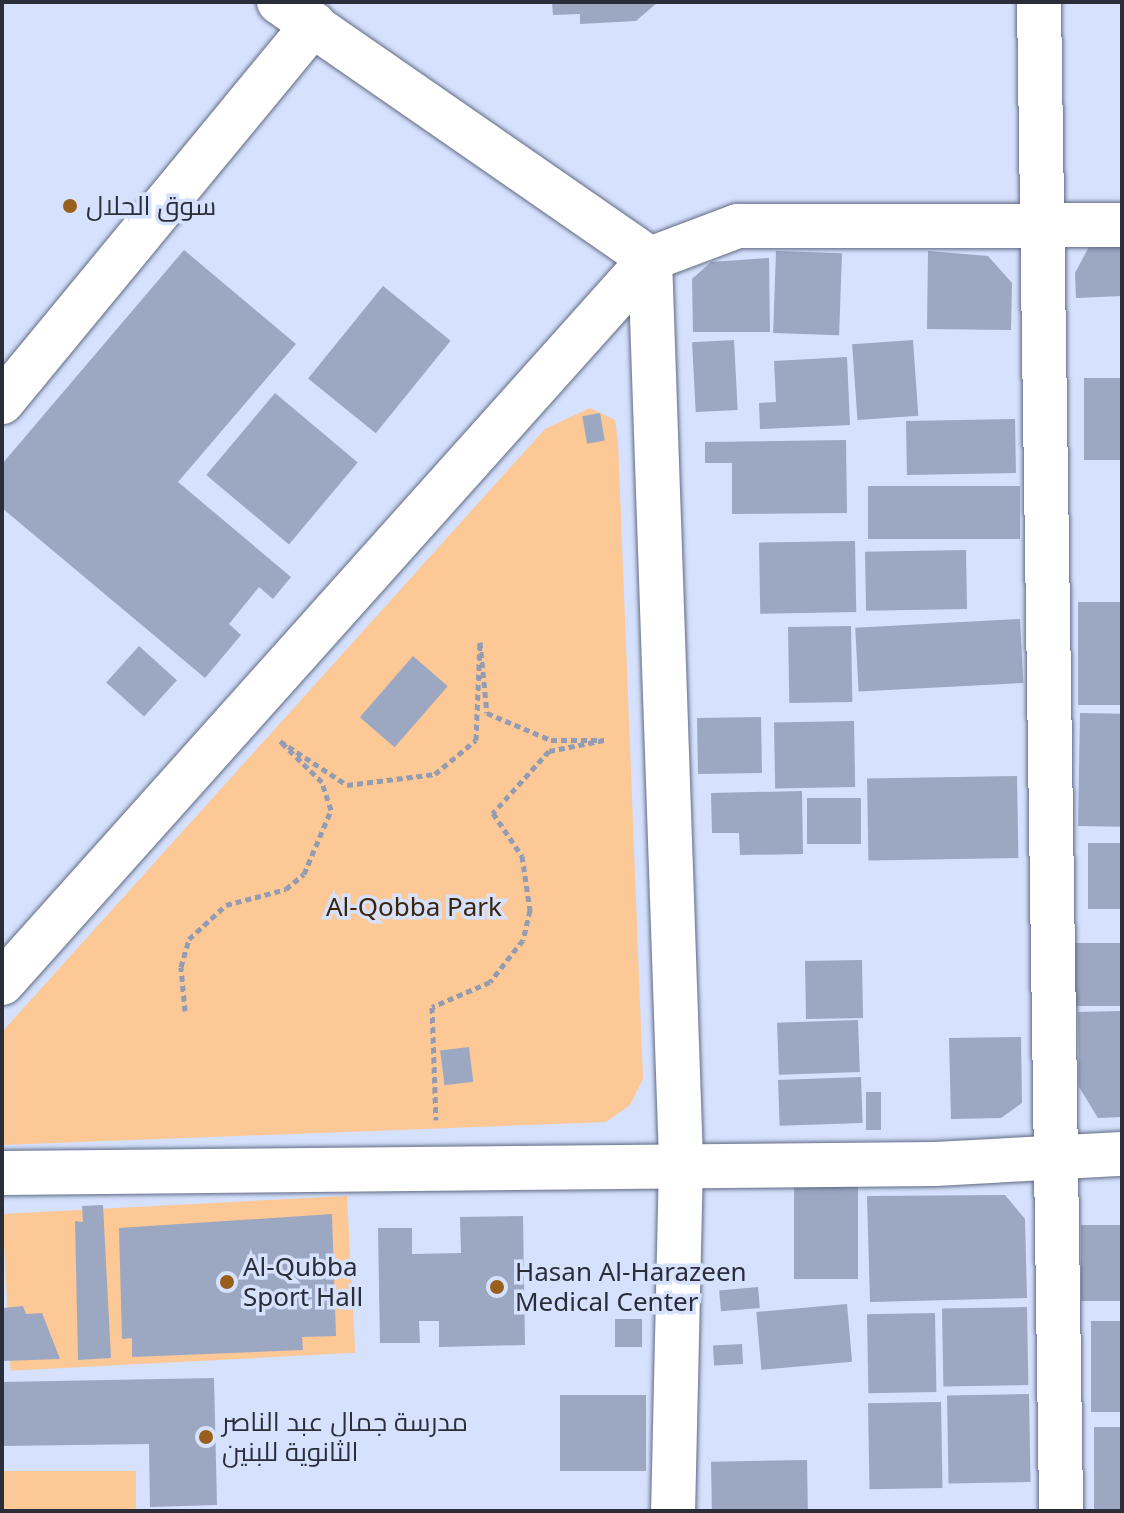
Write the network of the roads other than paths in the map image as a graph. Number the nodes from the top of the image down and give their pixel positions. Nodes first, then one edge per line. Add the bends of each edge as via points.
1 (1039, 2) edge
2 (296, 13) edge
3 (1041, 225) junction
4 (1122, 225) edge
5 (650, 259) junction
6 (2, 402) edge
7 (2, 983) edge
8 (1057, 1154) junction
9 (1122, 1154) edge
10 (681, 1162) junction
11 (2, 1173) edge
12 (673, 1511) edge
13 (1061, 1511) edge

1 - 3 street
2 - 5 street
2 - 6 street
3 - 4 street
3 - 5 street via 738,226
3 - 8 street
5 - 7 street
5 - 10 street
8 - 9 street
8 - 10 street via 935,1164
8 - 13 street
10 - 11 street
10 - 12 street

